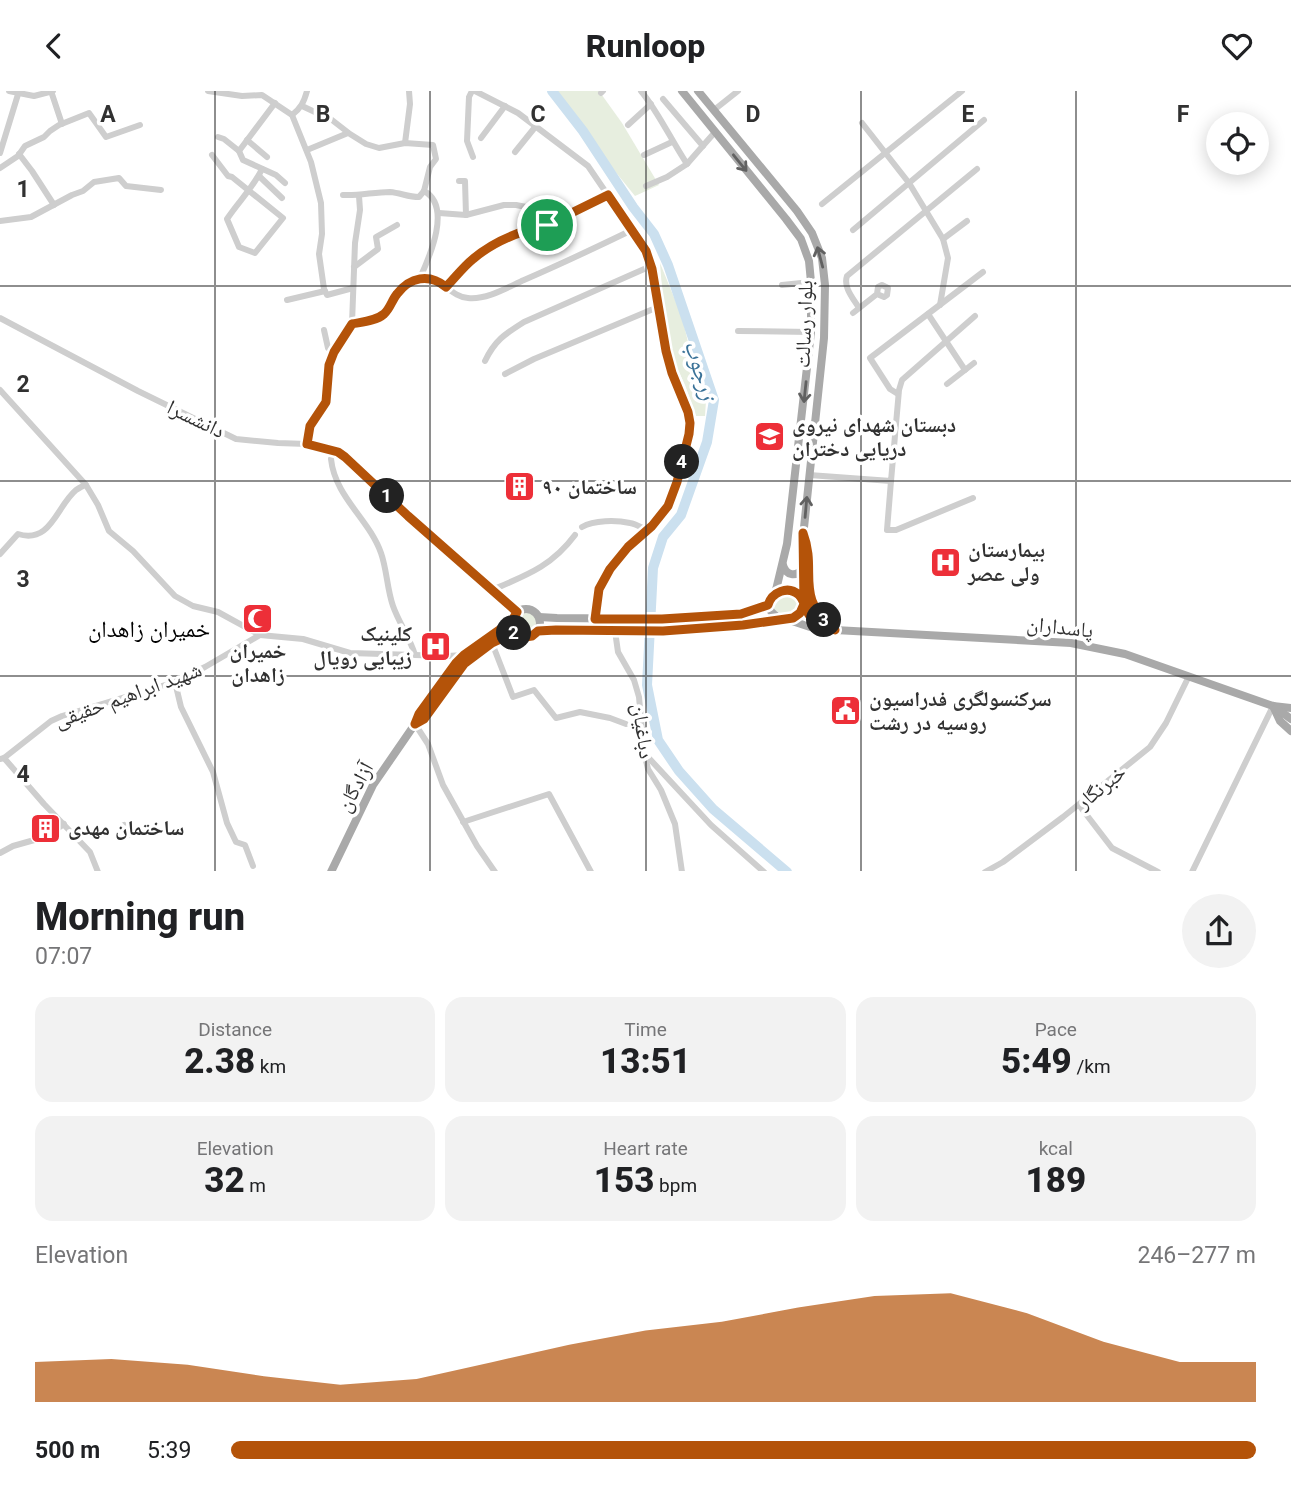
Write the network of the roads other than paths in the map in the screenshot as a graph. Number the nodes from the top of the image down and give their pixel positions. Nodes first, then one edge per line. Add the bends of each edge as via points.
1 (9, 91) edge
2 (52, 91) edge
3 (208, 91) edge
4 (307, 91) edge
5 (409, 91) edge
6 (474, 91) edge
7 (640, 91) edge
8 (681, 91) edge
9 (698, 91) edge
10 (738, 91) edge
11 (962, 91) edge
12 (19, 92) edge
13 (663, 99) dead end
14 (275, 103) junction
15 (652, 104) junction
16 (302, 106) junction
17 (505, 106) junction
18 (714, 110) junction
19 (292, 115) junction
20 (984, 120) dead end
21 (862, 123) dead end
22 (62, 124) junction
23 (139, 125) dead end
24 (628, 125) dead end
25 (536, 126) junction
26 (715, 132) junction
27 (348, 133) junction
28 (218, 137) dead end
29 (481, 138) dead end
30 (247, 140) junction
31 (672, 142) junction
32 (405, 143) junction
33 (703, 146) junction
34 (307, 150) junction
35 (239, 151) junction
36 (515, 152) dead end
37 (885, 152) junction
38 (0, 153) edge
39 (19, 154) junction
40 (212, 155) dead end
41 (645, 155) dead end
42 (267, 157) dead end
43 (473, 157) dead end
44 (687, 163) junction
45 (0, 168) edge
46 (977, 169) dead end
47 (260, 172) junction
48 (459, 181) dead end
49 (285, 183) dead end
50 (909, 183) junction
51 (646, 186) dead end
52 (161, 190) dead end
53 (424, 191) junction
54 (249, 192) junction
55 (343, 195) dead end
56 (608, 195) junction
57 (359, 196) junction
58 (282, 198) dead end
59 (822, 204) dead end
60 (54, 205) junction
61 (926, 211) junction
62 (439, 213) junction
63 (466, 215) junction
64 (557, 220) junction
65 (0, 221) edge
66 (967, 221) dead end
67 (397, 225) dead end
68 (632, 230) junction
69 (853, 230) dead end
70 (943, 239) junction
71 (651, 266) junction
72 (354, 267) junction
73 (983, 272) dead end
74 (420, 278) junction
75 (811, 282) junction
76 (782, 285) dead end
77 (446, 287) junction
78 (353, 288) junction
79 (325, 291) junction
80 (877, 294) dead end
81 (287, 300) dead end
82 (940, 305) junction
83 (658, 307) junction
84 (859, 308) junction
85 (853, 313) dead end
86 (928, 314) junction
87 (975, 316) dead end
88 (0, 318) edge
89 (352, 324) junction
90 (324, 330) dead end
91 (738, 331) dead end
92 (811, 332) junction
93 (946, 341) junction
94 (334, 352) junction
95 (485, 361) dead end
96 (974, 363) dead end
97 (965, 370) junction
98 (505, 374) dead end
99 (947, 384) dead end
100 (0, 390) edge
101 (898, 394) junction
102 (307, 444) junction
103 (331, 459) dead end
104 (809, 475) junction
105 (891, 481) junction
106 (86, 485) junction
107 (973, 498) dead end
108 (582, 527) dead end
109 (647, 530) junction
110 (803, 533) junction
111 (575, 535) dead end
112 (0, 554) edge
113 (783, 565) junction
114 (803, 569) junction
115 (492, 590) junction
116 (775, 594) junction
117 (804, 602) junction
118 (768, 605) junction
119 (517, 612) junction
120 (539, 617) junction
121 (595, 619) junction
122 (784, 619) junction
123 (512, 621) junction
124 (835, 630) junction
125 (538, 631) junction
126 (615, 631) junction
127 (515, 632) junction
128 (260, 635) junction
129 (492, 643) junction
130 (415, 655) junction
131 (464, 655) junction
132 (447, 656) junction
133 (456, 663) junction
134 (1189, 676) junction
135 (175, 681) junction
136 (1273, 706) junction
137 (1291, 708) edge
138 (1291, 719) edge
139 (415, 724) junction
140 (626, 724) dead end
141 (1291, 731) edge
142 (643, 752) junction
143 (2, 759) edge
144 (1079, 805) junction
145 (463, 822) junction
146 (64, 824) junction
147 (124, 825) dead end
148 (129, 835) dead end
149 (0, 853) edge
150 (253, 866) dead end
151 (98, 871) edge
152 (331, 871) edge
153 (495, 871) edge
154 (591, 871) edge
155 (682, 871) edge
156 (764, 871) edge
157 (985, 871) edge
158 (1157, 871) edge
159 (1192, 871) edge

1 - 12 street
2 - 12 street via 34,96
2 - 22 street
3 - 14 street via 262,95
4 - 16 street
5 - 32 street
6 - 17 street
6 - 43 street via 469,97 467,141
7 - 15 street
8 - 26 main road, بلوار رسالت
9 - 18 main road, بلوار رسالت
10 - 18 street
11 - 37 street
12 - 38 street
13 - 33 street
14 - 19 street
14 - 30 street
15 - 24 street
15 - 31 street
16 - 19 street
16 - 27 street
17 - 25 street
17 - 29 street
104 -> 18 main road, بلوار رسالت via 824,338 822,258 797,211
19 - 34 street
20 - 50 street
21 - 37 street
22 - 23 street via 89,113 106,137
22 - 39 street
25 - 36 street
25 - 56 street via 587,166
26 - 33 street
26 -> 75 main road, بلوار رسالت via 801,239
27 - 32 street via 379,148
27 - 34 street
28 - 35 street
30 - 35 street
30 - 42 street
31 - 41 street
31 - 44 street
32 - 53 street via 433,145 436,159
33 - 44 street
34 - 79 street via 321,203 319,254
35 - 47 street via 243,160
37 - 50 street
37 - 59 street
39 - 45 street
39 - 60 street
40 - 54 street via 228,176
44 - 51 street
46 - 61 street
47 - 49 street via 276,175
47 - 54 street
47 - 58 street
48 - 63 street via 465,181
50 - 61 street
50 - 69 street
52 - 60 street via 126,186 119,178 94,182
53 - 57 street via 419,197 389,192
53 - 62 street
54 - 54 street via 283,218 255,253 239,247 227,219
55 - 57 street
56 - 64 street
56 - 68 street
57 - 72 street
60 - 65 street via 31,217
61 - 70 street
61 - 84 street via 847,275 845,285
62 - 63 street
62 - 74 street
63 - 64 street via 516,205 547,211
64 - 77 street via 496,242
66 - 70 street
67 - 72 street via 376,237 378,249
68 - 71 street
68 - 77 street via 486,296 468,298
70 - 82 street via 948,258
71 - 83 street
71 - 95 street via 524,322 492,346
72 - 78 street
73 - 82 street
74 - 77 street
74 - 89 street via 397,294 383,315
75 - 76 street
75 - 92 main road, بلوار رسالت
78 - 79 street via 327,295
78 - 89 street
79 - 81 street
80 - 84 street
82 - 86 street
83 - 98 street
83 - 109 street via 672,373 690,423 668,506
84 - 85 street
86 - 93 street
86 - 101 street via 870,358
87 - 93 street
88 - 102 street, دانشسرا via 236,439
89 - 94 street
90 - 94 street via 328,348
91 - 92 street
92 -> 113 main road, بلوار رسالت
93 - 97 street
93 - 101 street via 904,377
94 - 102 street via 326,402 310,426
96 - 97 street
97 - 99 street
100 - 106 street
101 - 105 street
102 - 115 street, دانشسرا via 345,457
103 - 130 street via 341,491 381,553 393,606
104 - 105 street
110 -> 104 main road, بلوار رسالت
105 - 107 street via 887,530
106 - 112 street via 76,490 52,524 37,535 18,534
106 - 128 street via 109,531 175,596
108 - 109 street via 614,522
109 - 121 street via 610,569 599,589
110 - 114 main road, بلوار رسالت
110 - 124 main road via 813,605
111 - 115 street via 532,573
113 - 114 main road via 789,574
113 - 116 main road, بلوار رسالت
114 - 117 main road, بلوار رسالت
115 - 119 street, دانشسرا
116 - 117 main road via 790,591
116 - 118 main road
117 - 122 main road via 800,613
117 - 124 main road via 810,615
118 - 121 main road via 741,614
118 - 122 main road via 771,613
119 - 120 main road via 527,608
119 - 123 main road
120 - 121 main road
120 - 125 main road
122 - 124 main road, پاسداران
122 - 126 main road
123 - 127 main road
123 - 131 main road, آزادگان
124 - 134 main road, پاسداران via 1070,643 1125,654
125 - 126 main road
125 - 127 main road via 525,637
126 - 142 street, دباغیان via 618,652 639,697
127 - 129 main road, آزادگان
128 - 130 street via 303,639 350,653
128 - 135 street, شهید ابراهیم حقیقی
129 - 139 main road, آزادگان via 464,664 424,719
129 - 140 street via 513,697 534,690 556,718 580,712
130 - 132 street
131 - 132 street
131 - 133 main road, آزادگان
132 - 133 street
133 - 139 main road, آزادگان
134 - 136 main road, پاسداران
134 - 144 street, خبرنگار via 1150,747
135 - 143 street, شهید ابراهیم حقیقی via 62,716
135 - 150 street via 181,707 213,772 227,823 236,842 245,845
136 - 137 main road
136 - 138 main road
136 - 141 main road via 1280,722
136 - 159 street
139 - 145 street
139 - 152 main road, آزادگان via 373,785
142 - 155 street, دباغیان via 675,824
142 - 156 street via 711,825
143 - 146 street
144 - 157 street, خبرنگار
144 - 158 street via 1112,848
145 - 153 street
145 - 154 street via 550,794
146 - 149 street via 46,837
146 - 151 street via 90,852
147 - 148 street

